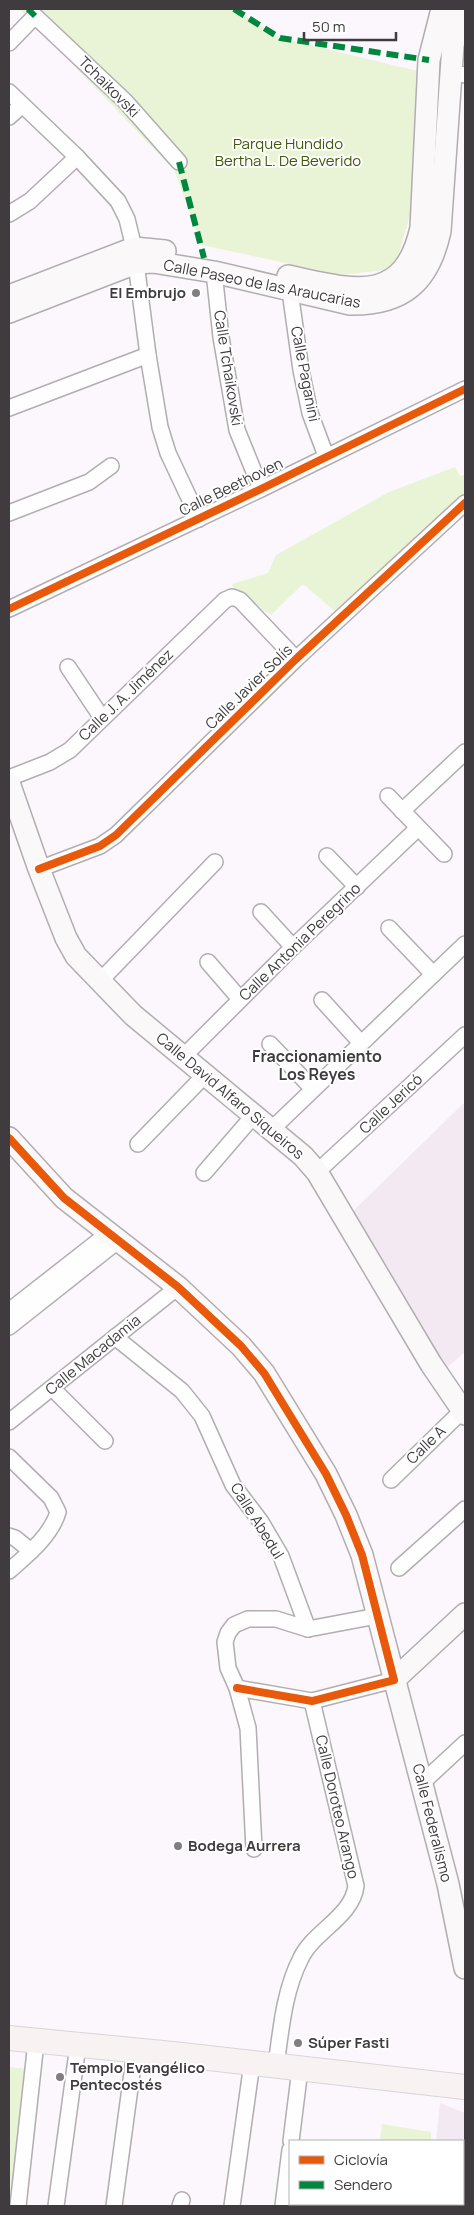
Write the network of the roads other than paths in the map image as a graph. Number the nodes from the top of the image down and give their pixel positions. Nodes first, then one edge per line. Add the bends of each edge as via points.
1 (442, 9) edge
2 (463, 9) edge
3 (9, 44) edge
4 (458, 74) edge
5 (9, 92) edge
6 (21, 106) junction
7 (9, 117) edge
8 (77, 157) junction
9 (179, 162) dead end
10 (9, 214) edge
11 (135, 256) junction
12 (214, 272) junction
13 (290, 291) junction
14 (9, 296) edge
15 (9, 312) edge
16 (148, 355) junction
17 (465, 389) edge
18 (9, 408) edge
19 (326, 456) junction
20 (111, 466) dead end
21 (261, 490) junction
22 (465, 503) edge
23 (9, 514) edge
24 (199, 519) junction
25 (10, 603) edge
26 (296, 659) junction
27 (68, 667) dead end
28 (102, 718) junction
29 (465, 752) edge
30 (9, 778) edge
31 (9, 782) edge
32 (388, 796) dead end
33 (402, 810) junction
34 (418, 828) junction
35 (444, 854) dead end
36 (327, 856) dead end
37 (215, 862) dead end
38 (39, 869) junction
39 (357, 887) junction
40 (261, 912) dead end
41 (389, 928) dead end
42 (465, 944) edge
43 (293, 947) junction
44 (208, 962) dead end
45 (433, 974) junction
46 (98, 982) junction
47 (240, 1000) junction
48 (322, 1000) dead end
49 (465, 1035) edge
50 (361, 1043) junction
51 (270, 1044) dead end
52 (183, 1057) junction
53 (205, 1075) junction
54 (313, 1089) junction
55 (255, 1114) junction
56 (272, 1129) junction
57 (9, 1138) edge
58 (138, 1144) dead end
59 (317, 1172) junction
60 (204, 1173) dead end
61 (114, 1236) junction
62 (178, 1287) junction
63 (9, 1310) edge
64 (9, 1327) edge
65 (115, 1337) junction
66 (52, 1388) junction
67 (464, 1411) edge
68 (9, 1422) edge
69 (105, 1441) dead end
70 (9, 1458) edge
71 (391, 1480) dead end
72 (465, 1509) edge
73 (9, 1536) edge
74 (31, 1551) junction
75 (399, 1568) dead end
76 (9, 1571) edge
77 (465, 1614) edge
78 (377, 1616) junction
79 (308, 1629) junction
80 (394, 1680) junction
81 (237, 1688) junction
82 (312, 1700) junction
83 (465, 1743) edge
84 (422, 1782) junction
85 (254, 1849) dead end
86 (465, 1968) edge
87 (9, 2038) edge
88 (36, 2042) junction
89 (78, 2045) junction
90 (135, 2051) junction
91 (252, 2063) junction
92 (276, 2066) junction
93 (300, 2068) junction
94 (465, 2087) edge
95 (291, 2140) edge
96 (289, 2158) edge
97 (18, 2206) edge
98 (56, 2206) edge
99 (114, 2206) edge
100 (232, 2206) edge
101 (283, 2206) edge

1 - 11 main road, Calle Paseo de las Araucarias via 429,60 421,228 417,248 408,265 396,277 379,287 356,289 155,249
2 - 4 main road, Calle Paseo de las Araucarias via 453,45
3 - 9 street, Tchaikovski via 35,16 125,101
4 - 13 main road, Calle Paseo de las Araucarias via 440,231 435,253 425,272 410,289 391,300 371,304 350,304
5 - 6 street
6 - 7 street
6 - 8 street
8 - 10 street via 30,201
8 - 11 street via 118,201 128,219
11 - 12 main road, Calle Paseo de las Araucarias via 152,262
11 - 14 main road, Calle Paseo de las Araucarias
11 - 15 main road, Calle Paseo de las Araucarias
11 - 16 street
12 - 13 main road, Calle Paseo de las Araucarias
12 - 21 street, Calle Tchaikovski via 237,430
13 - 19 street, Calle Paganini via 304,387
16 - 18 street
16 - 24 street via 160,427 168,453
17 - 19 street, Calle Beethoven
19 - 21 street, Calle Beethoven
20 - 23 street via 89,482
21 - 24 street, Calle Beethoven
22 - 26 street, Calle Javier Solís
24 - 25 street, Calle Beethoven
26 - 28 street, Calle J. A. Jiménez via 240,600 232,597 225,600
26 - 38 street, Calle Javier Solís via 116,835 100,846
27 - 28 street
28 - 30 street, Calle J. A. Jiménez via 70,750 50,762
29 - 33 street
31 - 38 main road, Calle David Alfaro Siqueiros
32 - 33 street
33 - 34 street
34 - 35 street
34 - 39 street, Calle Antonia Peregrino
36 - 39 street
37 - 46 street
38 - 46 main road, Calle David Alfaro Siqueiros via 66,938
39 - 43 street, Calle Antonia Peregrino
40 - 43 street
41 - 45 street
42 - 45 street
43 - 47 street, Calle Antonia Peregrino
44 - 47 street
45 - 50 street
46 - 52 main road, Calle David Alfaro Siqueiros
47 - 52 street, Calle Antonia Peregrino
48 - 50 street
49 - 59 street, Calle Jericó
50 - 54 street
51 - 54 street
52 - 53 main road, Calle David Alfaro Siqueiros
53 - 55 main road, Calle David Alfaro Siqueiros
53 - 58 street
54 - 56 street
55 - 56 main road, Calle David Alfaro Siqueiros
55 - 60 street
56 - 59 main road, Calle David Alfaro Siqueiros
57 - 61 main road, Calle Federalismo via 64,1198
59 - 67 main road, Calle David Alfaro Siqueiros via 431,1364
61 - 62 main road, Calle Federalismo
61 - 63 street
61 - 64 street
62 - 65 street, Calle Macadamia
62 - 78 main road, Calle Federalismo via 241,1346 264,1374 310,1449 346,1515 362,1555
65 - 66 street, Calle Macadamia
65 - 79 street, Calle Abedul via 182,1391 202,1416 234,1485 281,1556
66 - 68 street, Calle Macadamia
66 - 69 street
67 - 71 street, Calle A
70 - 74 street via 51,1498 58,1512 54,1524
72 - 75 street
73 - 74 street
74 - 76 street
77 - 80 main road
78 - 79 street
78 - 80 main road, Calle Federalismo
79 - 81 street via 276,1619 248,1619 234,1625 225,1642 228,1668
80 - 82 street
80 - 84 main road, Calle Federalismo
81 - 82 street
81 - 85 street via 248,1728
82 - 92 street, Calle Doroteo Arango via 356,1886 350,1904 317,1935 291,1980
83 - 84 street
84 - 86 main road, Calle Federalismo
87 - 88 main road
88 - 89 main road
88 - 97 street
89 - 90 main road
89 - 98 street
90 - 91 main road
90 - 99 street
91 - 92 main road
91 - 100 street
92 - 93 main road
93 - 94 main road
93 - 95 street
96 - 101 street

